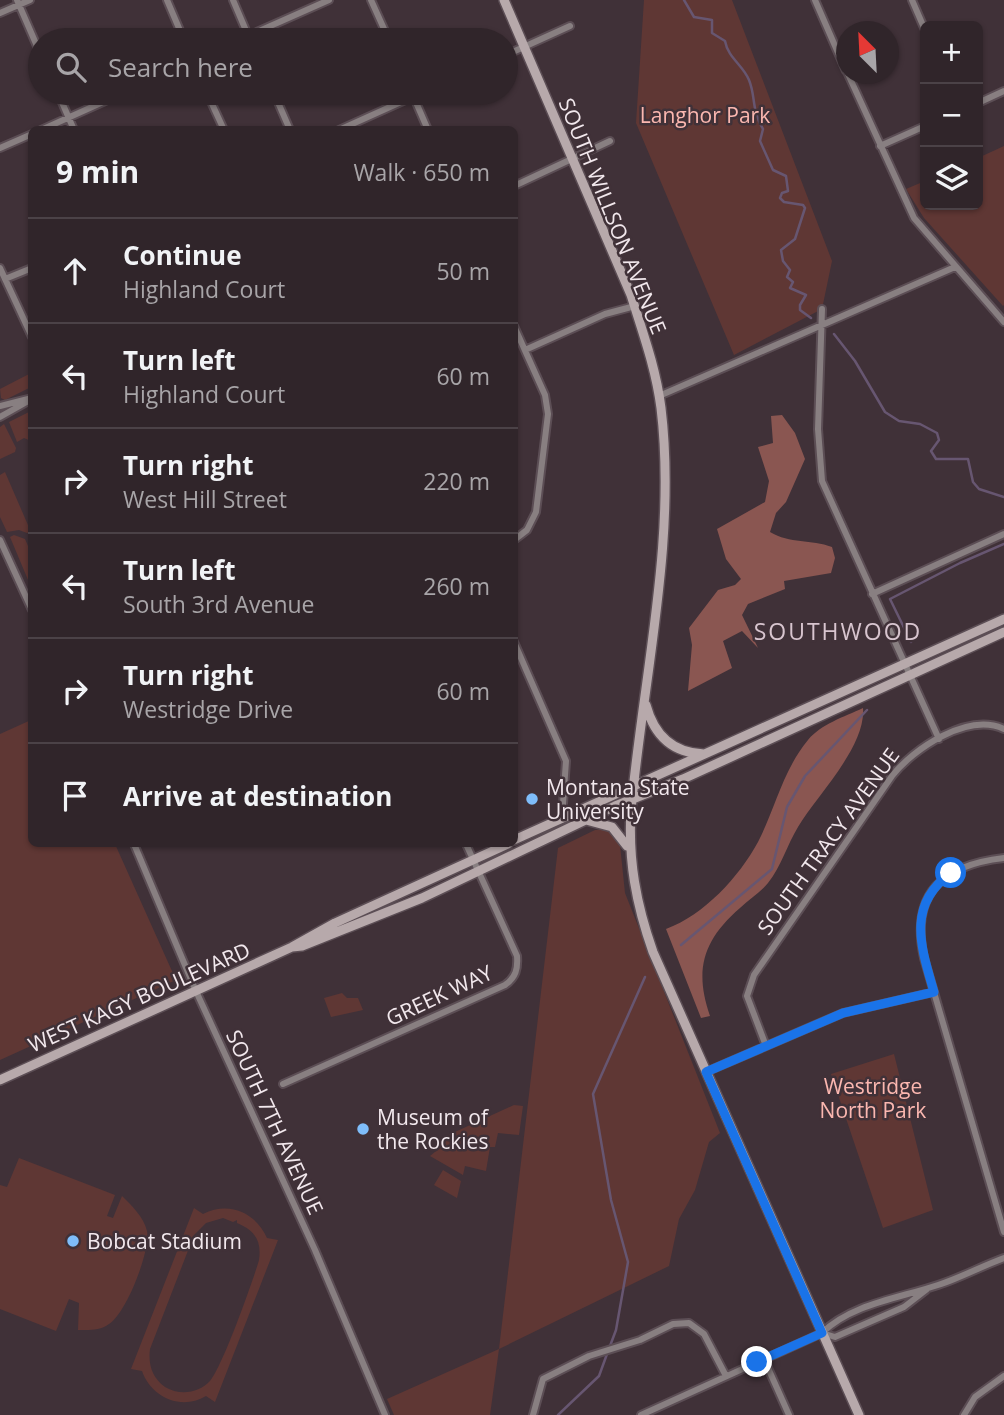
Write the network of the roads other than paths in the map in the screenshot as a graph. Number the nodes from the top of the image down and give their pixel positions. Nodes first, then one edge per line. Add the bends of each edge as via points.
1 (30, 0) edge
2 (167, 0) edge
3 (233, 0) edge
4 (329, 0) edge
5 (371, 0) edge
6 (503, 0) edge
7 (815, 0) edge
8 (912, 0) edge
9 (18, 2) edge
10 (0, 13) edge
11 (921, 21) edge
12 (570, 26) dead end
13 (29, 28) edge
14 (179, 28) edge
15 (245, 28) edge
16 (270, 28) edge
17 (384, 28) edge
18 (516, 28) edge
19 (518, 34) edge
20 (524, 47) junction
21 (836, 47) edge
22 (518, 50) edge
23 (852, 84) edge
24 (1004, 91) edge
25 (983, 101) edge
26 (63, 105) edge
27 (96, 105) edge
28 (213, 105) edge
29 (279, 105) edge
30 (390, 105) edge
31 (417, 105) edge
32 (68, 117) junction
33 (49, 126) edge
34 (72, 126) edge
35 (222, 126) edge
36 (288, 126) edge
37 (347, 126) edge
38 (426, 126) edge
39 (920, 128) edge
40 (28, 136) edge
41 (610, 141) dead end
42 (880, 146) junction
43 (0, 148) edge
44 (573, 160) junction
45 (518, 184) edge
46 (956, 267) junction
47 (0, 268) edge
48 (28, 270) edge
49 (5, 279) junction
50 (635, 306) junction
51 (822, 309) dead end
52 (1003, 320) edge
53 (819, 327) junction
54 (28, 328) edge
55 (518, 335) edge
56 (525, 350) junction
57 (659, 397) junction
58 (28, 399) edge
59 (28, 400) edge
60 (0, 406) edge
61 (0, 417) edge
62 (1004, 534) edge
63 (518, 537) edge
64 (0, 540) edge
65 (872, 594) junction
66 (28, 601) edge
67 (1004, 619) edge
68 (1004, 632) edge
69 (518, 651) edge
70 (904, 664) junction
71 (909, 676) junction
72 (644, 699) junction
73 (1004, 729) edge
74 (939, 739) junction
75 (709, 754) junction
76 (634, 786) junction
77 (632, 799) junction
78 (562, 818) junction
79 (584, 820) junction
80 (518, 838) edge
81 (135, 847) edge
82 (468, 847) edge
83 (501, 847) edge
84 (629, 851) junction
85 (1004, 858) edge
86 (474, 859) junction
87 (480, 872) junction
88 (292, 947) junction
89 (195, 989) junction
90 (934, 992) junction
91 (766, 1046) junction
92 (706, 1072) junction
93 (0, 1080) edge
94 (283, 1084) dead end
95 (1004, 1232) edge
96 (1004, 1258) edge
97 (929, 1288) junction
98 (822, 1333) junction
99 (764, 1359) junction
100 (726, 1376) junction
101 (1004, 1376) edge
102 (385, 1415) edge
103 (533, 1415) edge
104 (641, 1415) edge
105 (789, 1415) edge
106 (859, 1415) edge
107 (964, 1415) edge

1 - 9 street
2 - 14 street
3 - 15 street
4 - 16 street
5 - 17 street
6 - 18 main road, SOUTH WILLSON AVENUE
7 - 21 street
8 - 11 street
9 - 10 street
9 - 13 street
12 - 20 street
19 - 20 main road, SOUTH WILLSON AVENUE
20 - 22 street
20 - 44 main road, SOUTH WILLSON AVENUE
23 - 42 street
24 - 25 street
26 - 32 street
27 - 32 street
28 - 35 street
29 - 36 street
30 - 37 street
31 - 38 street
32 - 33 street
32 - 34 street
39 - 42 street
40 - 43 street
41 - 44 street
42 - 46 street via 914,218
44 - 45 street
44 - 50 main road, SOUTH WILLSON AVENUE
46 - 52 street
46 - 53 street
47 - 49 street
48 - 49 street
49 - 54 street
50 - 56 street via 605,314
50 - 57 main road, SOUTH WILLSON AVENUE
51 - 53 street
53 - 57 street
53 - 65 street via 822,481
55 - 56 street
56 - 63 street via 548,414 536,512
57 - 72 main road, SOUTH WILLSON AVENUE via 664,521
58 - 60 street
59 - 61 street
62 - 65 street
64 - 66 street
65 - 70 street
67 - 70 main road
68 - 71 main road, WEST KAGY BOULEVARD
69 - 78 street via 566,761
70 - 71 street
70 - 75 main road
71 - 74 street
71 - 77 main road, WEST KAGY BOULEVARD
72 - 75 main road via 654,728 668,743
72 - 76 main road, SOUTH WILLSON AVENUE
73 - 74 street, SOUTH TRACY AVENUE via 989,724 972,726
74 - 91 street, SOUTH TRACY AVENUE via 920,748 898,768 754,975 747,996
75 - 76 main road
76 - 77 main road, SOUTH WILLSON AVENUE
76 - 78 main road
77 - 79 main road, WEST KAGY BOULEVARD
77 - 84 main road, SOUTH WILLSON AVENUE
78 - 80 main road
79 - 84 main road via 612,827
79 - 87 main road, WEST KAGY BOULEVARD
81 - 89 street, SOUTH 7TH AVENUE
82 - 86 street, GREEK WAY
83 - 86 main road, WEST KAGY BOULEVARD
84 - 92 main road, SOUTH WILLSON AVENUE via 645,930
85 - 90 street via 958,869 926,900 919,937
86 - 87 street, GREEK WAY
86 - 88 main road, WEST KAGY BOULEVARD
87 - 88 main road, WEST KAGY BOULEVARD via 377,917
87 - 94 street, GREEK WAY via 517,956 514,977
88 - 89 main road, WEST KAGY BOULEVARD
89 - 93 main road, WEST KAGY BOULEVARD
89 - 102 street, SOUTH 7TH AVENUE
90 - 91 street via 843,1013
90 - 95 street
91 - 92 street
92 - 98 main road, SOUTH WILLSON AVENUE
96 - 97 street
97 - 98 street via 890,1298 833,1322
97 - 98 street via 904,1307 835,1337
98 - 99 street
98 - 106 main road, SOUTH WILLSON AVENUE
99 - 100 street
99 - 105 street
100 - 103 street via 698,1327 673,1324 574,1362 543,1379
100 - 104 street
101 - 107 street via 975,1397

